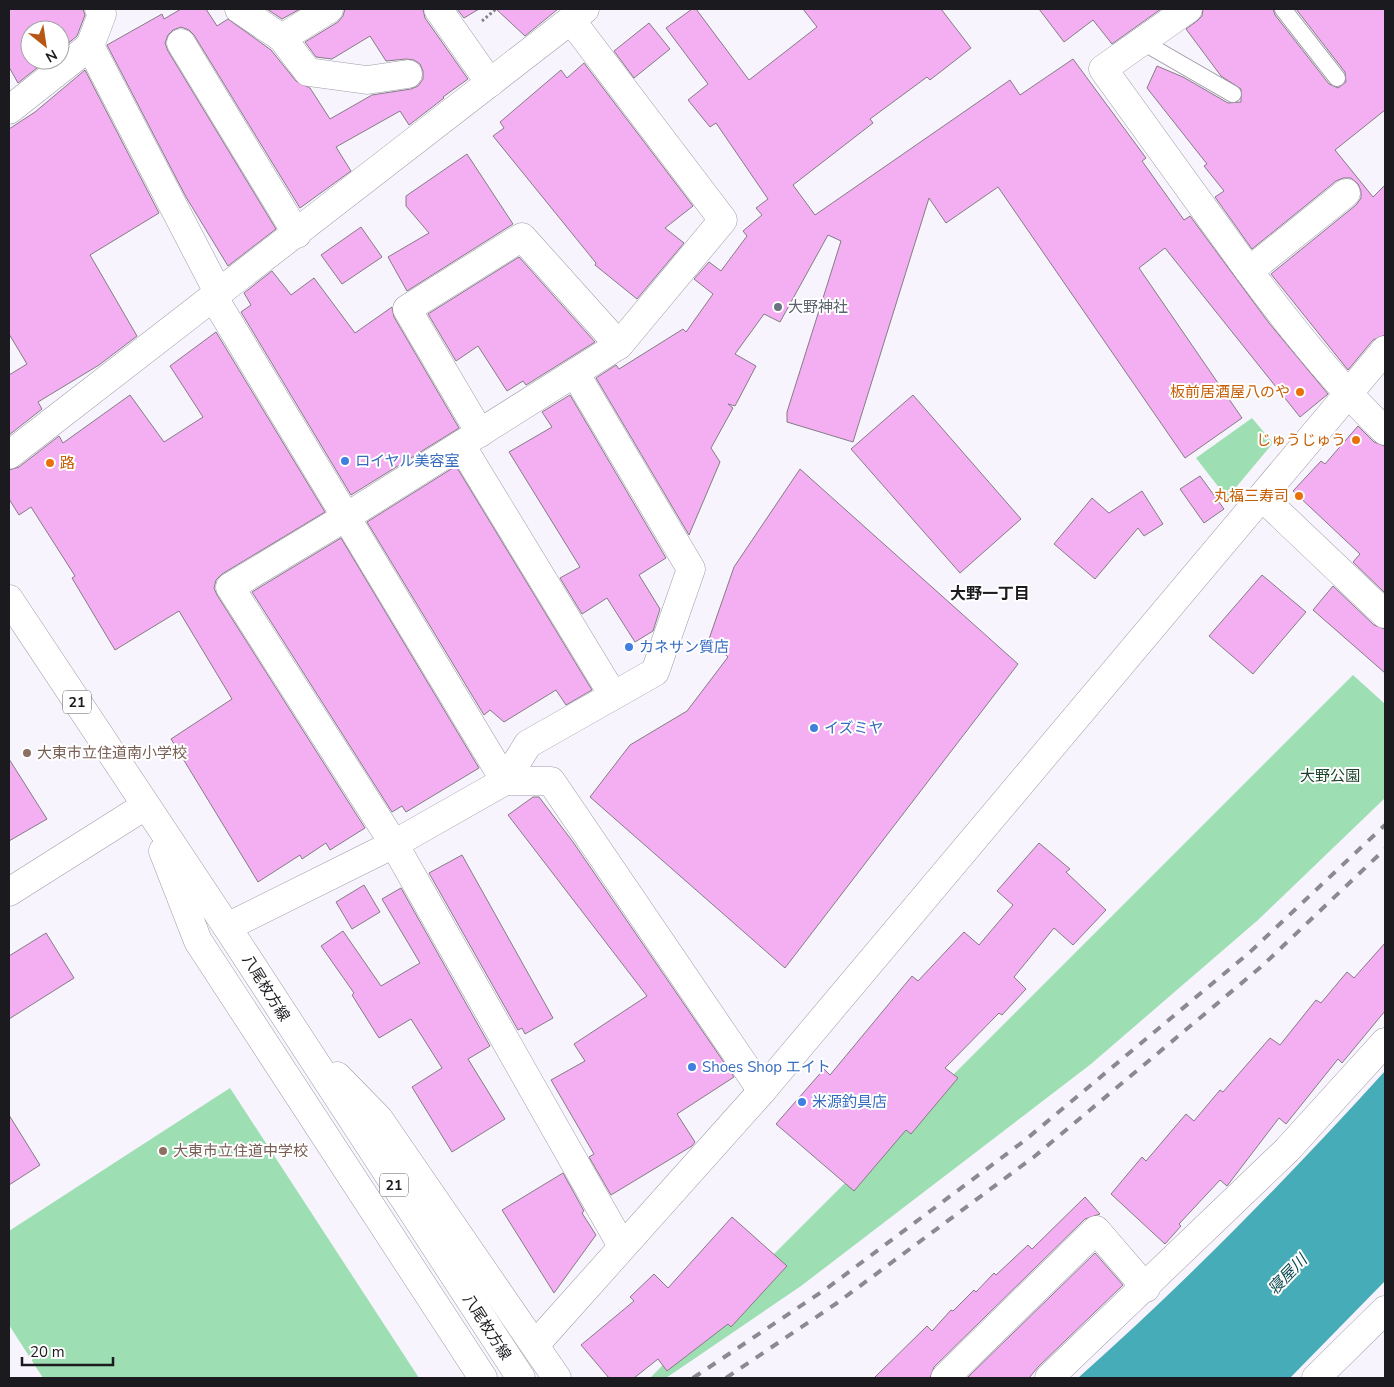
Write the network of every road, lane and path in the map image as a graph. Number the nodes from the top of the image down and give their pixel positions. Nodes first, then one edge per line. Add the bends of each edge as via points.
1 (99, 9) edge
2 (239, 9) edge
3 (329, 9) edge
4 (438, 9) edge
5 (1188, 9) edge
6 (1283, 9) edge
7 (578, 14) edge
8 (282, 38) junction
9 (1141, 41) junction
10 (181, 43) dead end
11 (90, 46) junction
12 (408, 74) dead end
13 (1336, 78) dead end
14 (490, 83) junction
15 (1233, 94) dead end
16 (10, 104) edge
17 (1346, 193) dead end
18 (297, 234) junction
19 (1249, 271) junction
20 (216, 296) junction
21 (620, 345) junction
22 (1385, 350) edge
23 (575, 374) junction
24 (1347, 395) junction
25 (1385, 431) edge
26 (471, 439) junction
27 (9, 455) edge
28 (1262, 496) junction
29 (346, 517) junction
30 (9, 599) edge
31 (1385, 614) edge
32 (613, 695) junction
33 (504, 781) junction
34 (145, 806) junction
35 (394, 844) junction
36 (9, 892) edge
37 (227, 927) junction
38 (294, 1032) junction
39 (1385, 1042) edge
40 (762, 1091) junction
41 (622, 1246) junction
42 (1146, 1288) junction
43 (1385, 1310) edge
44 (535, 1345) junction
45 (483, 1378) edge
46 (521, 1378) edge
47 (557, 1378) edge
48 (945, 1378) edge
49 (1049, 1378) edge
50 (1316, 1378) edge

1 - 11 street via 102,14
2 - 8 street
3 - 8 street
4 - 14 street
5 - 9 street
6 - 13 lane
7 - 14 street
7 - 21 street via 723,220
8 - 12 street via 308,72 367,80
9 - 15 lane
9 - 19 street via 1103,69
10 - 18 street
11 - 16 street
11 - 20 street
14 - 18 street
17 - 19 street
18 - 20 street
19 - 24 street
20 - 27 street
20 - 29 street
21 - 23 street
21 - 26 street via 522,237 407,309
22 - 24 street
23 - 26 street
23 - 32 street via 691,569 655,672
24 - 25 street
24 - 28 street
26 - 29 street
26 - 32 street
28 - 31 street
28 - 40 street
29 - 33 street
29 - 35 street via 230,587
30 - 34 street, 八尾枚方線 / 21
32 - 33 street via 528,744
33 - 35 street
33 - 40 street via 551,781
34 - 36 street
34 - 37 street, 八尾枚方線 / 21
34 - 45 street via 198,942
35 - 37 street
35 - 41 street
37 - 38 street, 八尾枚方線 / 21
38 - 44 street via 379,1119
38 - 46 street, 八尾枚方線 / 21
39 - 42 street via 1287,1150
40 - 41 street
41 - 44 street
42 - 48 street via 1096,1230
42 - 49 street
43 - 50 street
44 - 47 street

